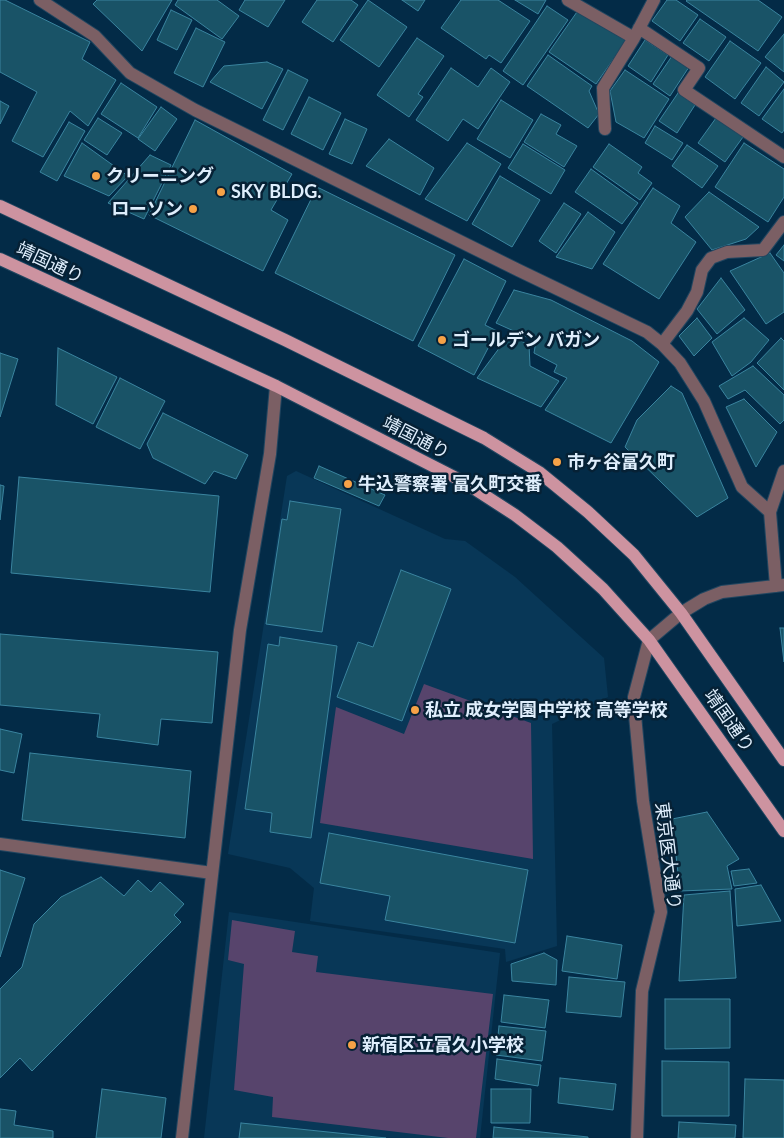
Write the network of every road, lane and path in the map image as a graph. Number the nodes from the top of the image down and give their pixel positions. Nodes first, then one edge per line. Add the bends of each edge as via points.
1 (40, 0) edge
2 (568, 0) edge
3 (654, 0) edge
4 (637, 33) junction
5 (605, 129) dead end
6 (784, 157) edge
7 (0, 206) edge
8 (784, 222) edge
9 (0, 259) edge
10 (662, 344) junction
11 (276, 386) junction
12 (784, 471) edge
13 (770, 512) junction
14 (780, 586) edge
15 (681, 613) junction
16 (649, 640) junction
17 (784, 760) edge
18 (784, 831) edge
19 (0, 844) edge
20 (212, 873) junction
21 (182, 1138) edge
22 (637, 1138) edge

1 - 10 street via 95,36 130,73 195,110 647,332
2 - 4 street
3 - 4 street
4 - 5 street via 603,88
4 - 6 street via 699,68 684,90
7 - 15 main road, 靖国通り via 484,438 539,472 588,512 634,555
8 - 10 street via 763,250 727,252 711,258 702,270 697,292 687,311
9 - 11 main road, 靖国通り
10 - 13 street via 680,363 704,401 742,487
11 - 16 main road, 靖国通り via 464,482 515,515 603,589
11 - 20 street via 270,454 240,630
12 - 13 street
13 - 14 street
14 - 15 street via 722,592
15 - 16 street
15 - 17 main road, 靖国通り
16 - 18 main road, 靖国通り
16 - 22 street, 東京医大通り via 634,697 643,801 661,912 642,991
19 - 20 street
20 - 21 street

